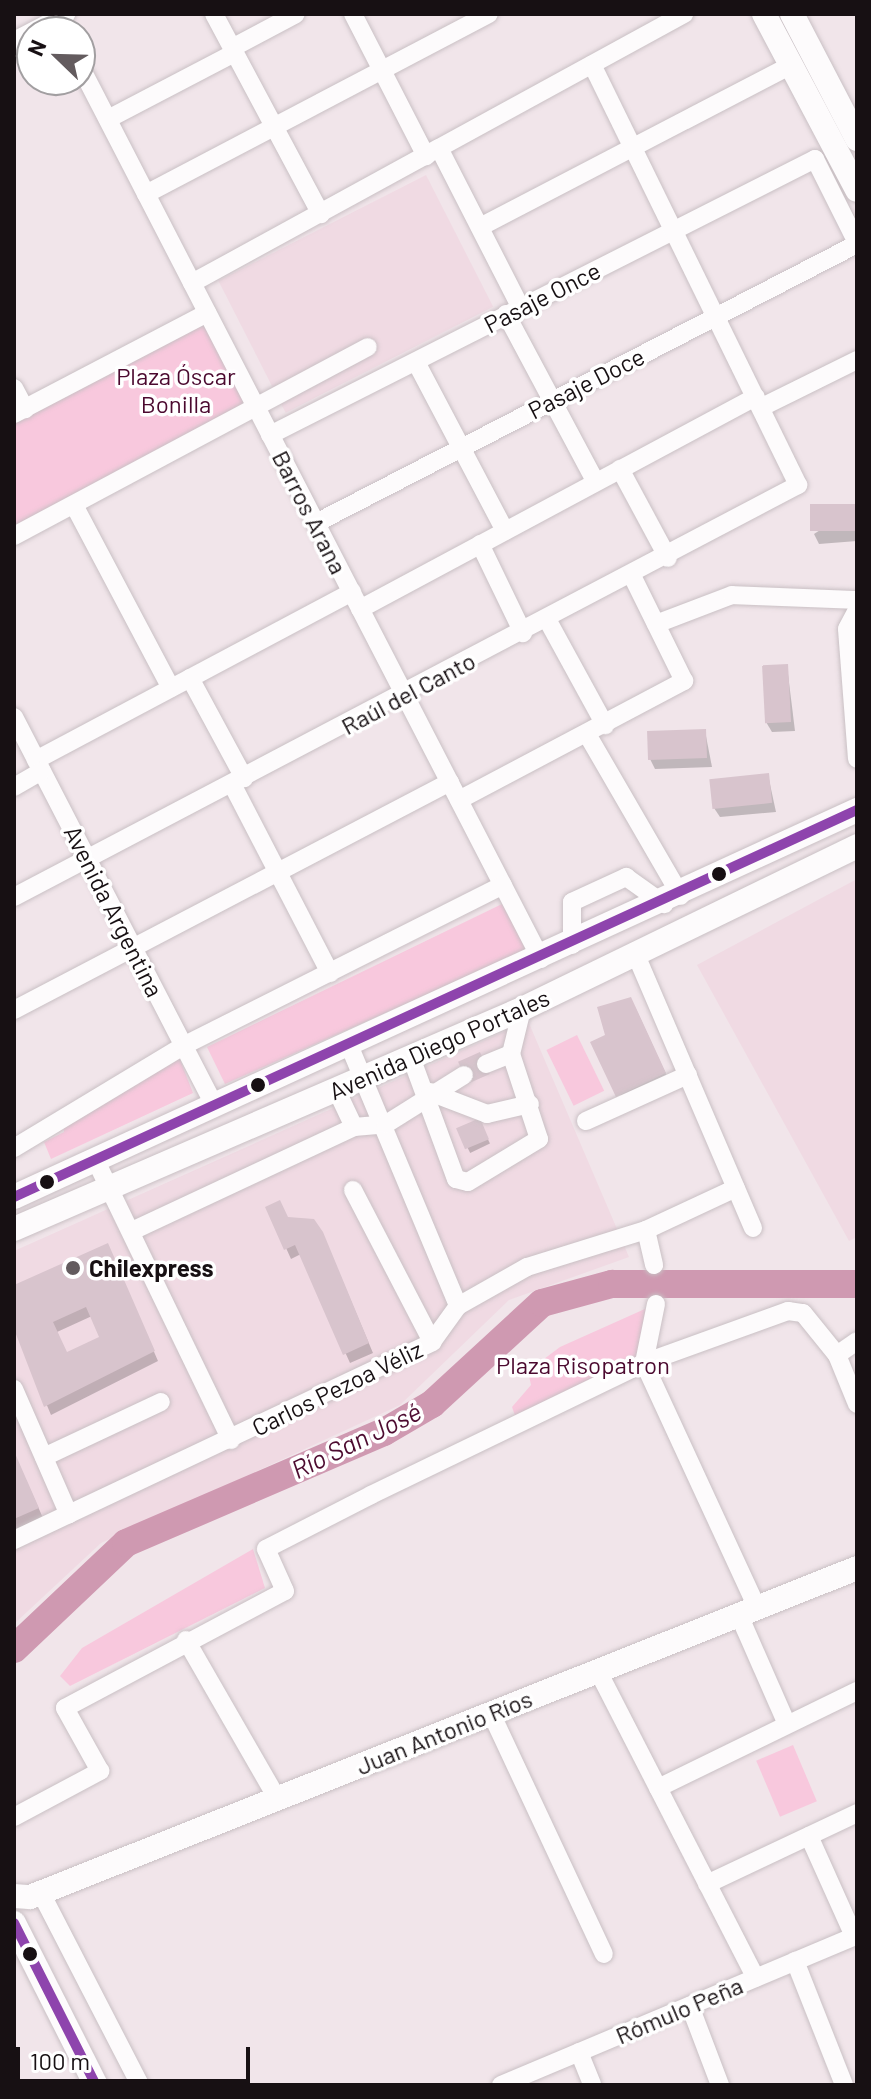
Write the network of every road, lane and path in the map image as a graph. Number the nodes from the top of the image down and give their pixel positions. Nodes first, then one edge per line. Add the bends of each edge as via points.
1 (214, 14) edge
2 (296, 14) edge
3 (353, 14) edge
4 (489, 14) edge
5 (684, 14) edge
6 (764, 14) edge
7 (792, 14) edge
8 (233, 50) junction
9 (592, 65) junction
10 (791, 65) junction
11 (382, 71) junction
12 (96, 96) edge
13 (108, 119) junction
14 (274, 127) junction
15 (857, 139) edge
16 (633, 148) junction
17 (432, 152) junction
18 (857, 190) edge
19 (146, 194) junction
20 (321, 214) junction
21 (480, 227) junction
22 (674, 231) junction
23 (857, 243) edge
24 (192, 283) junction
25 (514, 311) junction
26 (207, 313) junction
27 (715, 316) junction
28 (368, 347) dead end
29 (857, 360) edge
30 (416, 362) junction
31 (14, 388) edge
32 (552, 400) junction
33 (759, 402) junction
34 (257, 409) junction
35 (19, 411) edge
36 (270, 435) junction
37 (462, 448) junction
38 (620, 469) junction
39 (595, 481) junction
40 (74, 505) junction
41 (316, 523) junction
42 (505, 531) junction
43 (14, 536) edge
44 (480, 544) junction
45 (668, 558) junction
46 (632, 576) junction
47 (356, 600) junction
48 (857, 600) edge
49 (857, 610) edge
50 (548, 621) junction
51 (656, 624) junction
52 (523, 633) junction
53 (190, 678) junction
54 (171, 688) junction
55 (405, 695) junction
56 (14, 717) edge
57 (605, 725) junction
58 (587, 734) junction
59 (857, 759) edge
60 (39, 766) junction
61 (238, 781) junction
62 (450, 782) junction
63 (14, 787) edge
64 (459, 800) junction
65 (857, 810) edge
66 (857, 846) edge
67 (87, 859) junction
68 (277, 872) junction
69 (503, 885) junction
70 (705, 885) junction
71 (14, 897) edge
72 (672, 900) junction
73 (719, 917) junction
74 (572, 945) junction
75 (133, 947) junction
76 (636, 955) junction
77 (541, 959) junction
78 (330, 973) junction
79 (522, 1009) junction
80 (14, 1010) edge
81 (415, 1015) junction
82 (349, 1045) junction
83 (183, 1046) junction
84 (511, 1054) junction
85 (411, 1057) junction
86 (486, 1064) dead end
87 (464, 1075) dead end
88 (688, 1075) junction
89 (364, 1077) junction
90 (336, 1089) junction
91 (427, 1093) junction
92 (530, 1104) junction
93 (214, 1105) junction
94 (586, 1121) dead end
95 (386, 1124) junction
96 (354, 1127) junction
97 (14, 1148) edge
98 (96, 1161) junction
99 (108, 1187) junction
100 (736, 1188) junction
101 (353, 1190) dead end
102 (14, 1197) edge
103 (753, 1228) dead end
104 (14, 1229) edge
105 (646, 1230) junction
106 (132, 1231) junction
107 (654, 1265) dead end
108 (656, 1304) dead end
109 (458, 1306) junction
110 (857, 1341) edge
111 (432, 1342) junction
112 (837, 1355) junction
113 (644, 1363) junction
114 (14, 1389) edge
115 (161, 1402) dead end
116 (857, 1404) edge
117 (231, 1440) junction
118 (44, 1457) junction
119 (69, 1515) junction
120 (14, 1540) edge
121 (857, 1568) edge
122 (748, 1611) junction
123 (186, 1640) junction
124 (598, 1671) junction
125 (857, 1691) edge
126 (491, 1713) junction
127 (786, 1722) junction
128 (658, 1788) junction
129 (277, 1798) junction
130 (857, 1813) edge
131 (14, 1817) edge
132 (809, 1836) junction
133 (707, 1884) junction
134 (28, 1895) edge
135 (14, 1923) edge
136 (856, 1936) edge
137 (604, 1954) dead end
138 (795, 1961) junction
139 (756, 1978) junction
140 (690, 2006) junction
141 (579, 2052) junction
142 (96, 2085) edge
143 (140, 2085) edge
144 (501, 2085) edge
145 (592, 2085) edge
146 (720, 2085) edge
147 (844, 2085) edge

1 - 8 street
2 - 8 street
3 - 11 street
4 - 11 street
5 - 9 street
6 - 10 main road
7 - 15 main road
8 - 13 street
8 - 14 street
9 - 16 street
9 - 17 street
10 - 16 street
10 - 18 main road
11 - 14 street
11 - 17 street
12 - 13 street, Barros Arana
13 - 19 street, Barros Arana
14 - 19 street
14 - 20 street
16 - 21 street
16 - 22 street
17 - 20 street
17 - 21 street
19 - 24 street, Barros Arana
20 - 24 street
21 - 25 street
22 - 23 street, Pasaje Once via 815,159
22 - 25 street, Pasaje Once
22 - 27 street
23 - 27 street, Pasaje Doce
24 - 26 street, Barros Arana
25 - 30 street, Pasaje Once
25 - 32 street
26 - 34 street, Barros Arana
26 - 35 street
27 - 32 street, Pasaje Doce
27 - 33 street
28 - 34 street
29 - 33 street
30 - 36 street, Pasaje Once
30 - 37 street
31 - 35 street
32 - 37 street, Pasaje Doce
32 - 39 street
33 - 38 street
33 - 45 street, Raúl del Canto via 798,485
34 - 36 street, Barros Arana
34 - 40 street
36 - 41 street, Barros Arana
37 - 41 street, Pasaje Doce
37 - 42 street
38 - 39 street
38 - 45 street
39 - 42 street
40 - 43 street
40 - 54 street
41 - 47 street, Barros Arana
42 - 44 street
44 - 47 street
44 - 52 street
45 - 46 street, Raúl del Canto
46 - 50 street, Raúl del Canto
46 - 51 street
47 - 53 street
47 - 55 street, Barros Arana
48 - 51 street via 732,595
49 - 59 street via 847,629
50 - 52 street, Raúl del Canto
50 - 57 street
51 - 57 street via 684,681
52 - 55 street, Raúl del Canto
53 - 54 street
53 - 61 street
54 - 60 street
55 - 61 street, Raúl del Canto
55 - 62 street, Barros Arana
56 - 60 street, Avenida Argentina
57 - 58 street
58 - 64 street
58 - 72 street
60 - 63 street
60 - 67 street, Avenida Argentina
61 - 67 street, Raúl del Canto
61 - 68 street
62 - 64 street, Barros Arana
62 - 68 street
64 - 69 street, Barros Arana
65 - 70 main road, Avenida Diego Portales
66 - 73 main road, Avenida Diego Portales
67 - 71 street, Raúl del Canto
67 - 75 street, Avenida Argentina
68 - 75 street
68 - 78 street
69 - 77 street, Barros Arana
69 - 78 street
70 - 72 main road, Avenida Diego Portales
70 - 73 main road
72 - 74 main road, Avenida Diego Portales
72 - 74 street via 626,877 572,902
73 - 76 main road, Avenida Diego Portales
74 - 77 main road, Avenida Diego Portales
75 - 80 street
75 - 83 street, Avenida Argentina
76 - 79 main road, Avenida Diego Portales
76 - 88 street
77 - 81 main road, Avenida Diego Portales
78 - 83 street
79 - 84 street
79 - 85 main road, Avenida Diego Portales
81 - 82 main road, Avenida Diego Portales
81 - 85 main road
82 - 89 street
82 - 93 main road, Avenida Diego Portales
83 - 93 street, Avenida Argentina
83 - 97 street
84 - 86 street
84 - 92 street
85 - 89 main road, Avenida Diego Portales
85 - 91 street
87 - 91 street
88 - 94 street
88 - 100 street
89 - 90 main road, Avenida Diego Portales
89 - 95 street
90 - 96 street
90 - 99 main road, Avenida Diego Portales
91 - 92 street via 487,1114
91 - 92 street via 461,1182 537,1144
91 - 95 street
93 - 98 main road, Avenida Diego Portales
95 - 96 street, Avenida Diego Portales
95 - 109 street
96 - 106 street, Avenida Diego Portales
98 - 99 street
98 - 102 main road, Avenida Diego Portales
99 - 104 main road, Avenida Diego Portales
99 - 106 street
100 - 103 street
100 - 105 street, Carlos Pezoa Véliz
101 - 111 street
105 - 107 street
105 - 109 street, Carlos Pezoa Véliz via 527,1267
106 - 117 street
108 - 113 street
109 - 111 street, Carlos Pezoa Véliz
110 - 112 street
111 - 117 street, Carlos Pezoa Véliz
112 - 113 street via 803,1313 774,1314
112 - 116 street
113 - 122 street
113 - 123 street via 266,1549 285,1591
114 - 118 street
115 - 118 street
117 - 119 street, Carlos Pezoa Véliz
118 - 119 street
119 - 120 street, Carlos Pezoa Véliz
121 - 122 main road, Juan Antonio Ríos
122 - 124 main road, Juan Antonio Ríos
122 - 127 street
123 - 129 street
123 - 131 street via 65,1708 100,1771
124 - 126 main road, Juan Antonio Ríos
124 - 128 street
125 - 127 street
126 - 129 main road, Juan Antonio Ríos
126 - 137 street
127 - 128 street
128 - 133 street
129 - 134 main road, Juan Antonio Ríos
130 - 132 street
132 - 133 street
132 - 136 street
133 - 139 street
134 - 135 main road
134 - 143 street
135 - 142 main road
136 - 138 street, Rómulo Peña
138 - 139 street, Rómulo Peña
138 - 147 street
139 - 140 street, Rómulo Peña
140 - 141 street, Rómulo Peña
140 - 146 street
141 - 144 street, Rómulo Peña
141 - 145 street

